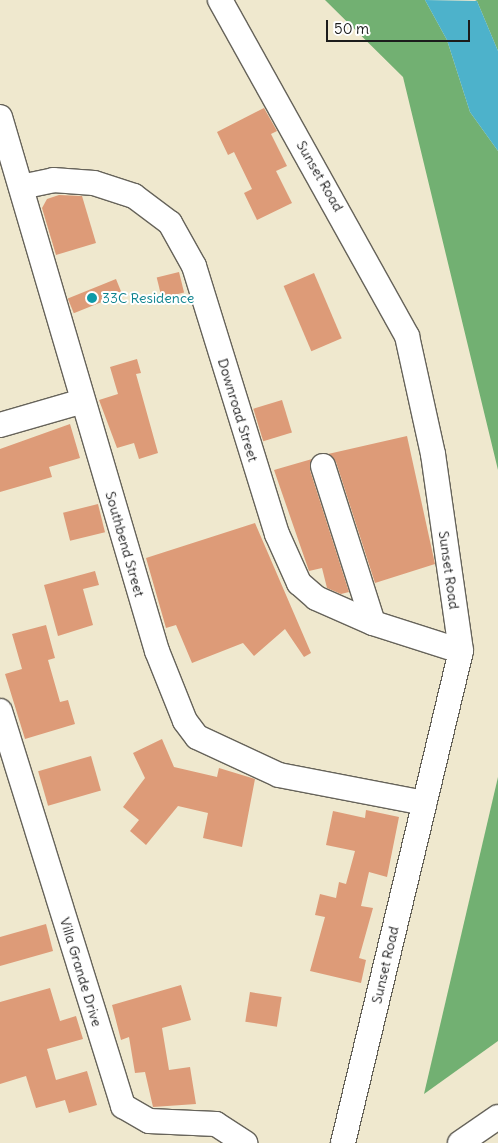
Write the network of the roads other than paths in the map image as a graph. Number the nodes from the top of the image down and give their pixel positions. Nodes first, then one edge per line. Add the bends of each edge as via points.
1 (220, 0) edge
2 (0, 118) edge
3 (21, 186) junction
4 (83, 401) junction
5 (0, 425) edge
6 (323, 466) dead end
7 (373, 623) junction
8 (461, 651) junction
9 (0, 711) edge
10 (424, 803) junction
11 (498, 1117) edge
12 (246, 1143) edge
13 (343, 1143) edge
14 (460, 1143) edge

1 - 8 street, Sunset Road via 407,336 433,454
2 - 3 street, Southbend Street
3 - 4 street, Southbend Street
3 - 7 street, Downroad Street via 53,180 94,183 134,196 170,223 194,266 287,558 299,582 316,598
4 - 5 street
4 - 10 street, Southbend Street via 156,651 185,720 197,737 279,775
6 - 7 street
7 - 8 street, Downroad Street
8 - 10 street, Sunset Road
9 - 12 street, Villa Grande Drive via 123,1106 149,1121 216,1124
10 - 13 street, Sunset Road
11 - 14 street

